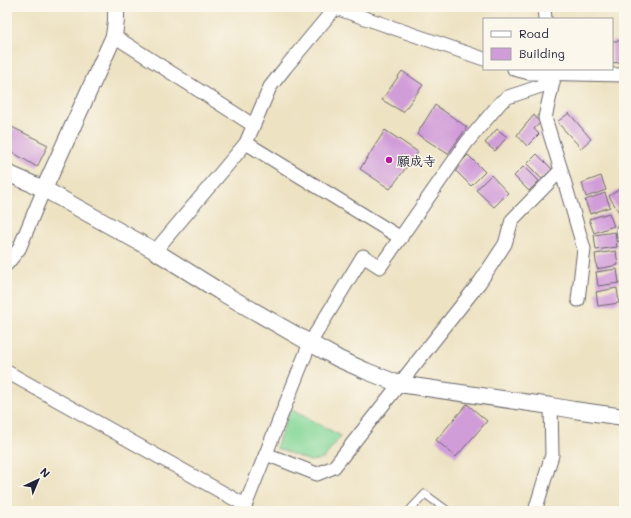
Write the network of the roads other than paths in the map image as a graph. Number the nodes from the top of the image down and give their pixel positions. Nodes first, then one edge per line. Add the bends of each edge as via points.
1 (116, 7) edge
2 (544, 7) edge
3 (341, 8) edge
4 (545, 18) edge
5 (114, 36) junction
6 (483, 59) edge
7 (517, 70) edge
8 (550, 75) edge
9 (624, 75) edge
10 (253, 125) junction
11 (246, 144) junction
12 (561, 170) junction
13 (7, 173) edge
14 (44, 188) junction
15 (401, 238) junction
16 (155, 251) junction
17 (7, 264) edge
18 (578, 300) dead end
19 (310, 343) junction
20 (7, 372) edge
21 (400, 384) junction
22 (551, 406) junction
23 (624, 417) edge
24 (266, 454) junction
25 (244, 508) edge
26 (409, 511) edge
27 (448, 511) edge
28 (535, 511) edge

1 - 5 street
2 - 4 street
3 - 6 street
3 - 10 street via 270,87
5 - 10 street
5 - 14 street
7 - 8 street via 529,74
8 - 9 street
8 - 12 street via 545,118
8 - 15 street via 501,102 467,142
10 - 11 street
11 - 15 street
11 - 16 street
12 - 18 street via 584,249
12 - 21 street via 512,220 505,244 480,282
13 - 14 street
14 - 16 street
14 - 17 street via 19,249
15 - 19 street via 380,267 363,256
16 - 19 street
19 - 21 street via 346,362
19 - 24 street
20 - 25 street
21 - 22 street
21 - 24 street via 334,468 317,474
22 - 23 street
22 - 28 street via 552,455
24 - 25 street
26 - 27 lane via 425,494

